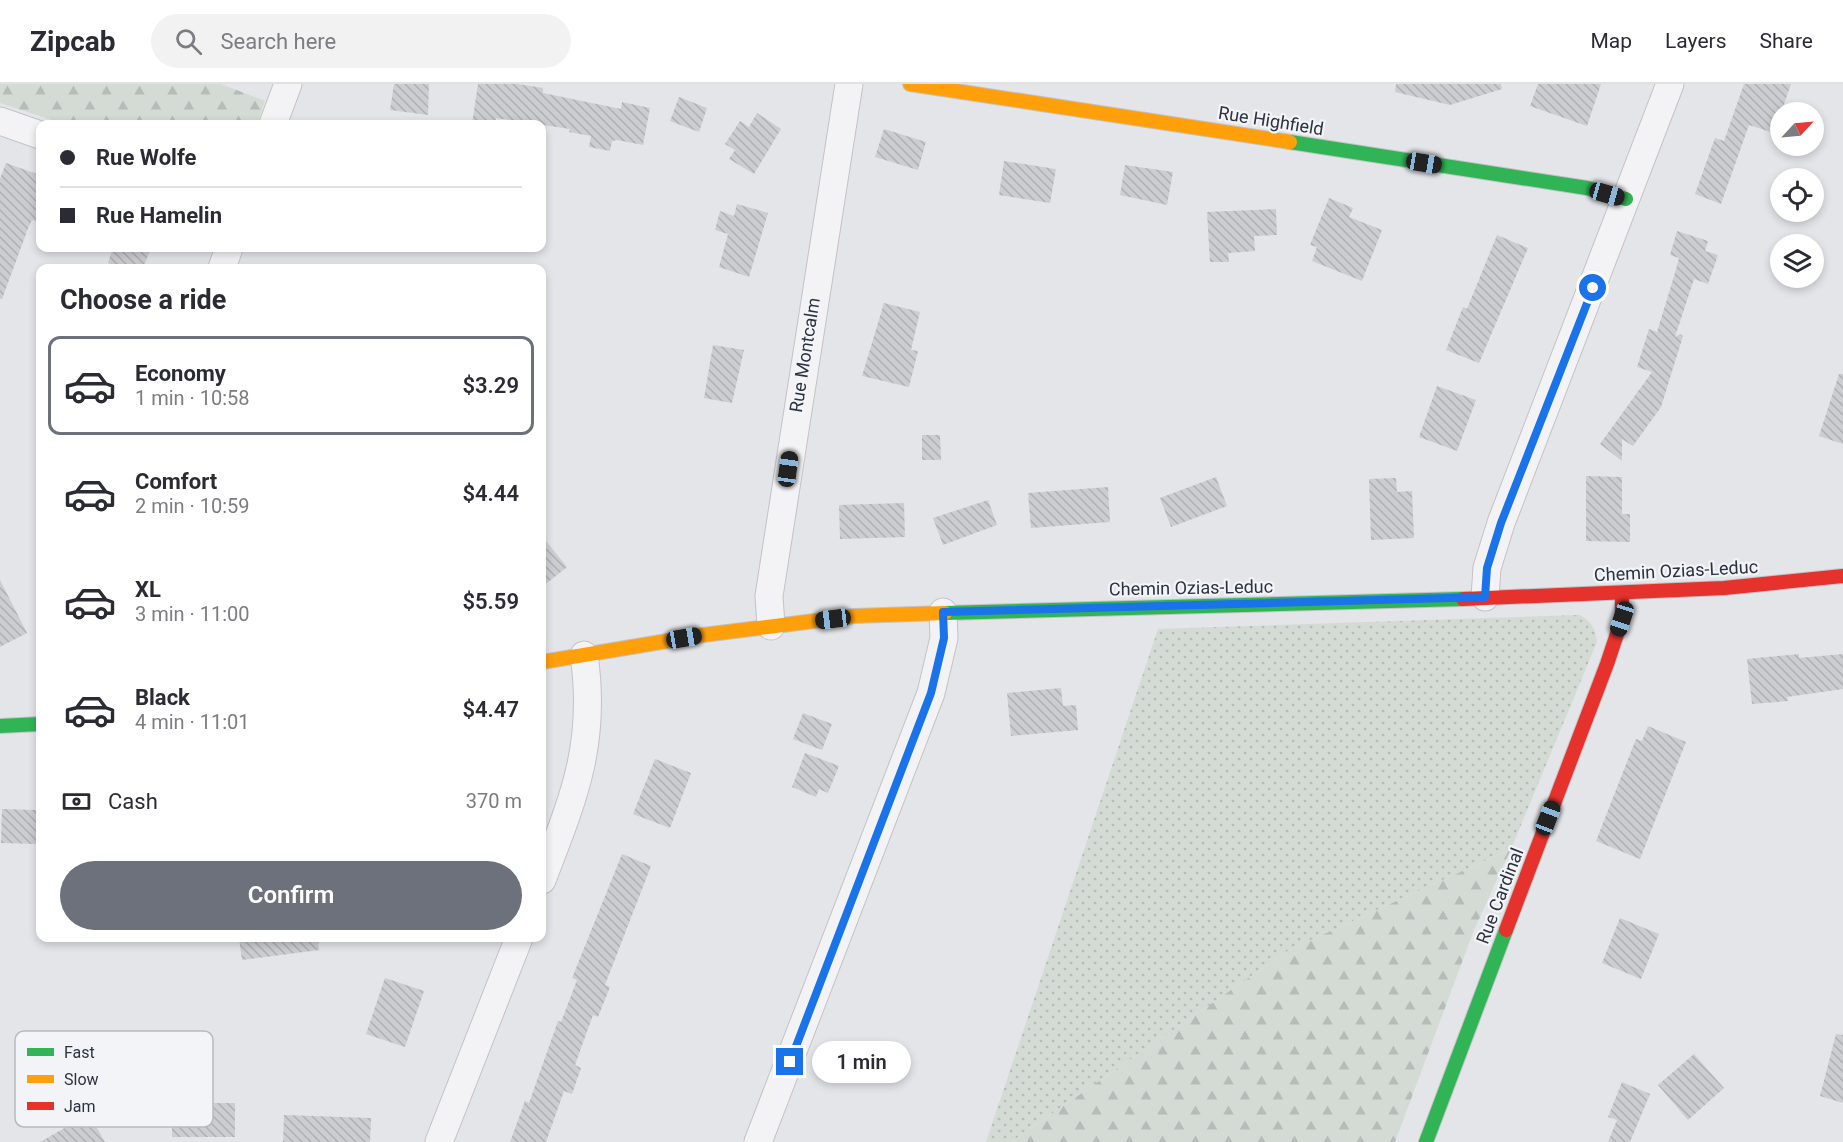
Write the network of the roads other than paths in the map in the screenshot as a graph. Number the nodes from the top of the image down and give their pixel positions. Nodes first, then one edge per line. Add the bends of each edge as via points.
1 (288, 84) edge
2 (849, 84) edge
3 (909, 84) edge
4 (1670, 84) edge
5 (274, 120) edge
6 (0, 121) edge
7 (36, 134) edge
8 (1626, 199) junction
9 (1843, 576) edge
10 (1622, 594) junction
11 (1485, 597) junction
12 (943, 612) junction
13 (771, 626) junction
14 (584, 655) junction
15 (546, 661) edge
16 (36, 724) edge
17 (0, 726) edge
18 (546, 869) edge
19 (517, 942) edge
20 (439, 1142) edge
21 (758, 1142) edge
22 (1426, 1142) edge

1 - 5 street
2 - 13 street, Rue Montcalm via 769,596
3 - 8 street, Rue Highfield via 1587,188
4 - 8 street
6 - 7 street
8 - 11 street via 1501,523 1487,568
9 - 10 street, Chemin Ozias-Leduc
10 - 11 street, Chemin Ozias-Leduc
10 - 22 street, Rue Cardinal via 1622,619 1607,664
11 - 12 street, Chemin Ozias-Leduc
12 - 13 street, Chemin Ozias-Leduc via 854,616
12 - 21 street via 944,638 931,693
13 - 14 street, Chemin Ozias-Leduc
14 - 15 street, Chemin Ozias-Leduc
14 - 18 street via 589,706 583,766
16 - 17 street
19 - 20 street

